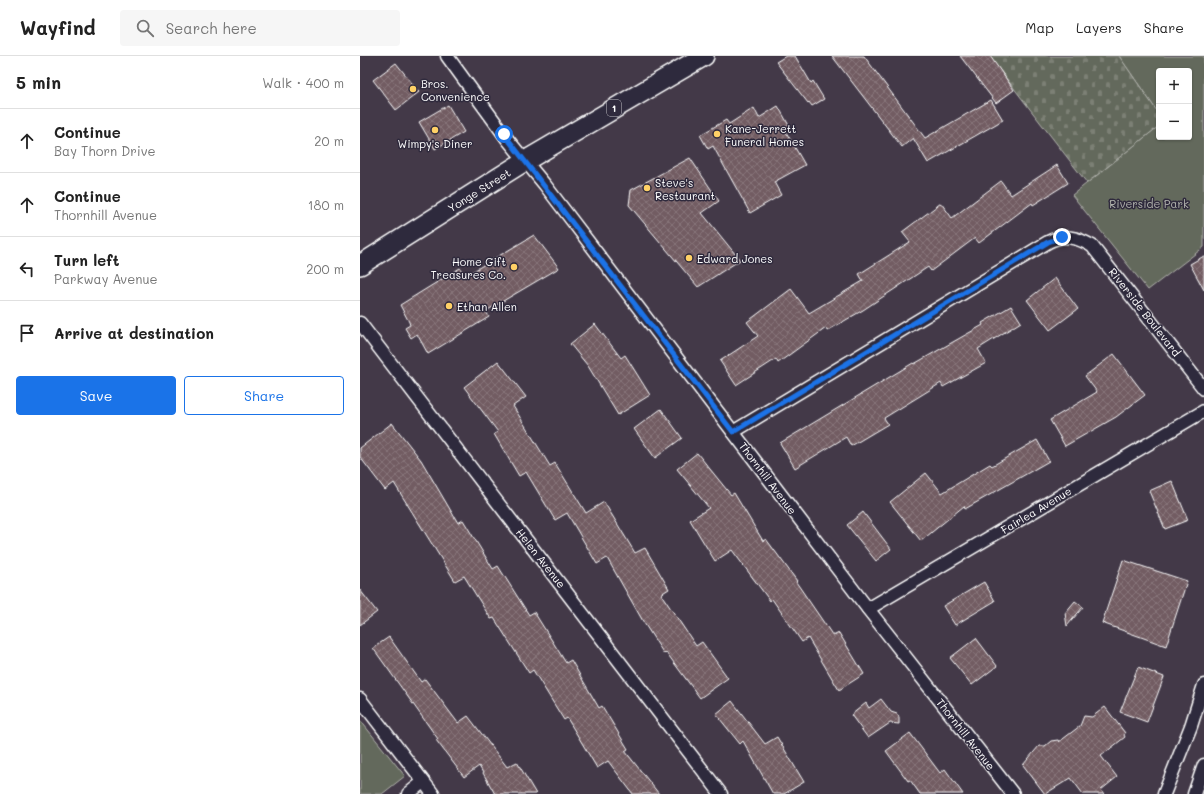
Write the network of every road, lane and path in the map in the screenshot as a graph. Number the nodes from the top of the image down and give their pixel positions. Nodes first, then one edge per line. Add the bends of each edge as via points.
1 (447, 56) edge
2 (704, 56) edge
3 (525, 161) junction
4 (360, 265) edge
5 (360, 323) edge
6 (1204, 389) edge
7 (1204, 411) edge
8 (733, 432) junction
9 (868, 609) junction
10 (1204, 685) edge
11 (360, 699) edge
12 (1204, 765) edge
13 (423, 782) junction
14 (408, 794) edge
15 (433, 794) edge
16 (721, 794) edge
17 (1013, 794) edge
18 (1164, 794) edge
19 (1194, 794) edge

1 - 3 street, Thornhill Avenue
2 - 3 main road, Yonge Street / 1
3 - 4 main road, Yonge Street / 1
3 - 8 street, Thornhill Avenue
5 - 16 street, Helen Avenue
6 - 8 street, Riverside Boulevard via 1092,246 1082,240 1062,237 1048,242
7 - 9 street, Fairlea Avenue
8 - 9 street, Thornhill Avenue
9 - 17 street, Thornhill Avenue
10 - 18 street
11 - 13 street
12 - 19 street
13 - 14 street
13 - 15 street

